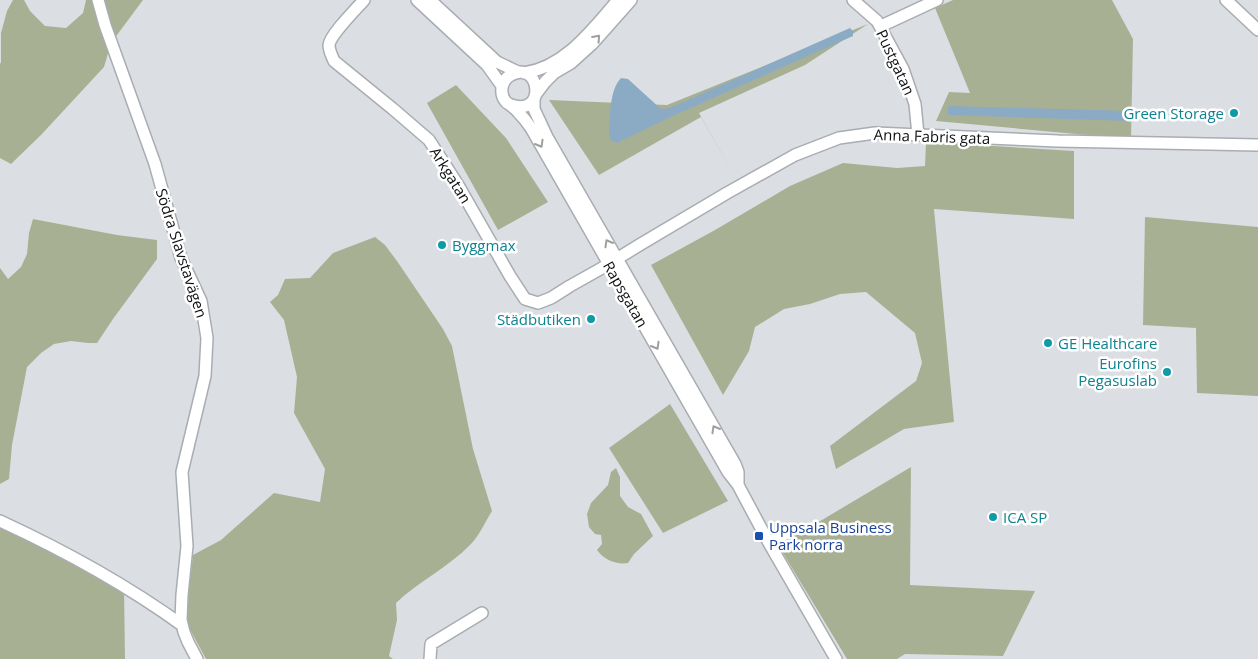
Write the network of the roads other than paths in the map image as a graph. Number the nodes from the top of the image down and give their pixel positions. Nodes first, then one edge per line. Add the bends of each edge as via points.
1 (98, 0) edge
2 (364, 0) edge
3 (417, 0) edge
4 (430, 0) edge
5 (618, 0) edge
6 (631, 0) edge
7 (853, 0) edge
8 (937, 0) edge
9 (1226, 0) edge
10 (880, 26) junction
11 (1258, 30) edge
12 (521, 73) junction
13 (502, 86) junction
14 (535, 97) junction
15 (511, 106) junction
16 (918, 135) junction
17 (1258, 145) edge
18 (613, 262) junction
19 (0, 520) edge
20 (792, 530) dead end
21 (769, 543) junction
22 (482, 613) dead end
23 (182, 625) junction
24 (197, 659) edge
25 (430, 659) edge
26 (836, 659) edge

1 - 23 street, Södra Slavstavägen via 155,164 181,258 201,301 207,338 205,376 182,472 187,546
2 - 18 street, Arkgatan via 329,44 334,61 429,140 525,300 538,303 551,298
3 - 13 street via 486,65
4 - 12 street via 497,62
5 - 12 street via 563,57 541,70
14 -> 6 street via 545,82 592,44
7 - 10 street, Pustgatan
8 - 10 street
9 - 11 street
10 - 16 street, Pustgatan via 903,69 915,104
12 - 13 street via 508,76
12 - 14 street via 534,81
13 - 15 street via 503,98
14 - 15 street via 526,106
18 -> 14 street, Rapsgatan via 540,123 534,109
15 -> 18 street, Rapsgatan via 531,128
16 - 17 street, Anna Fabris gata
16 - 18 street, Anna Fabris gata via 875,133 838,138 813,147 727,193
18 - 21 street, Rapsgatan
19 - 23 street via 108,577
20 - 21 street
21 - 26 street, Rapsgatan
22 - 25 street via 431,644
23 - 24 street, Södra Slavstavägen

